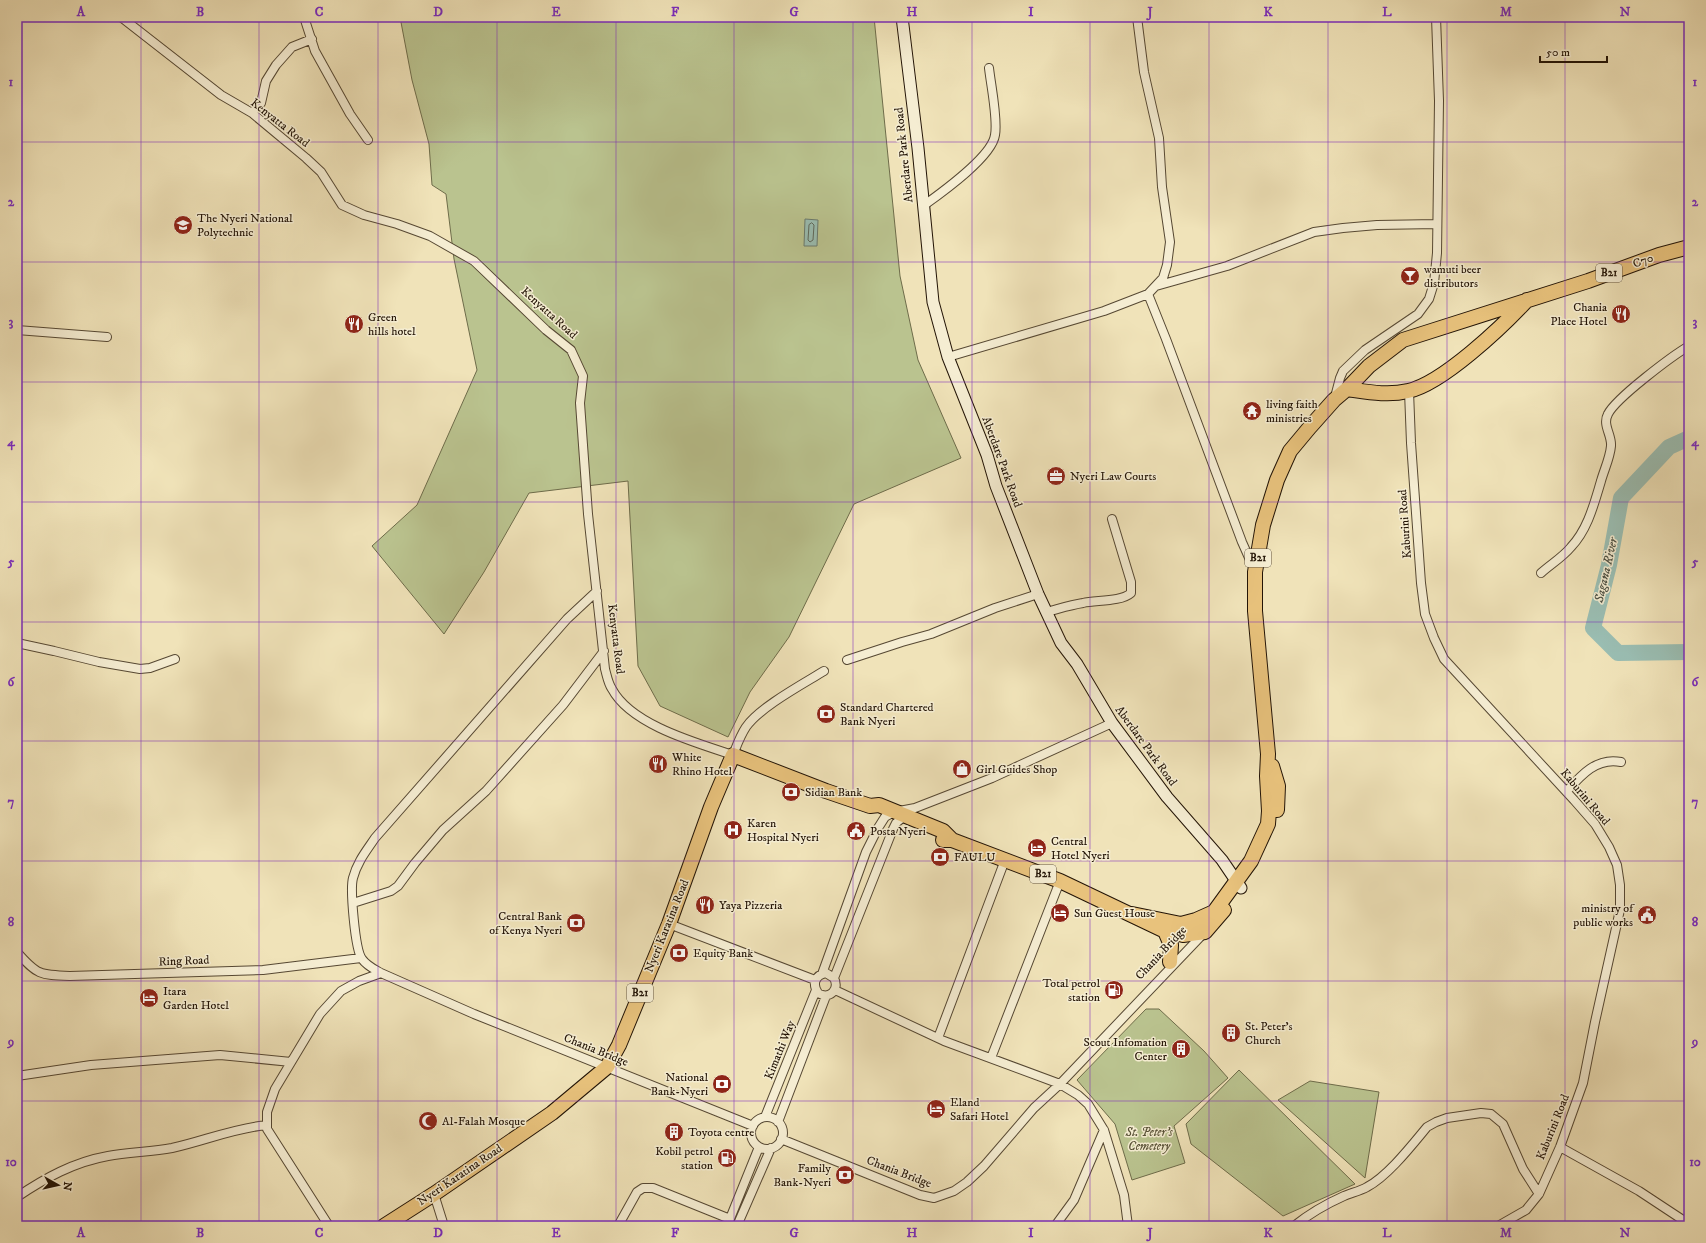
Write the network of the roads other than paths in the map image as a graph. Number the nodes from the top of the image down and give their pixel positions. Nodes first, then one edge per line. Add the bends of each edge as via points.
1 (121, 17) edge
2 (304, 17) edge
3 (902, 17) edge
4 (1137, 17) edge
5 (1436, 17) edge
6 (312, 39) junction
7 (989, 68) dead end
8 (252, 113) junction
9 (368, 140) dead end
10 (923, 206) junction
11 (1437, 224) junction
12 (1689, 247) edge
13 (1156, 286) junction
14 (1148, 294) junction
15 (1529, 299) junction
16 (17, 330) edge
17 (107, 336) dead end
18 (1689, 346) edge
19 (948, 357) junction
20 (1347, 389) junction
21 (1409, 391) junction
22 (1334, 400) junction
23 (1112, 519) dead end
24 (1256, 572) junction
25 (1541, 573) dead end
26 (597, 591) junction
27 (1038, 594) junction
28 (1046, 612) junction
29 (17, 643) edge
30 (604, 651) junction
31 (175, 659) dead end
32 (847, 660) dead end
33 (824, 671) dead end
34 (1112, 723) junction
35 (733, 755) junction
36 (1621, 762) dead end
37 (1567, 791) junction
38 (899, 815) junction
39 (1005, 860) junction
40 (1060, 880) junction
41 (1242, 880) junction
42 (353, 903) junction
43 (1214, 912) junction
44 (1132, 914) junction
45 (669, 924) junction
46 (1165, 931) junction
47 (1200, 933) junction
48 (17, 952) edge
49 (361, 958) junction
50 (1170, 962) junction
51 (381, 973) junction
52 (822, 974) junction
53 (834, 978) junction
54 (815, 980) junction
55 (816, 990) junction
56 (835, 990) junction
57 (826, 996) junction
58 (1127, 1012) junction
59 (938, 1038) junction
60 (991, 1058) junction
61 (291, 1062) junction
62 (607, 1067) junction
63 (17, 1076) edge
64 (1060, 1084) junction
65 (766, 1118) junction
66 (778, 1122) junction
67 (267, 1125) junction
68 (753, 1126) junction
69 (1104, 1130) junction
70 (781, 1139) junction
71 (758, 1147) junction
72 (1560, 1147) junction
73 (770, 1148) junction
74 (434, 1194) junction
75 (1539, 1194) junction
76 (17, 1197) edge
77 (728, 1222) edge
78 (1689, 1224) edge
79 (329, 1226) edge
80 (384, 1226) edge
81 (444, 1226) edge
82 (618, 1226) edge
83 (738, 1226) edge
84 (1055, 1226) edge
85 (1128, 1226) edge
86 (1294, 1226) edge
87 (1498, 1226) edge

1 - 8 street, Kenyatta Road via 221,96
2 - 6 street
3 - 10 street, Aberdare Park Road
4 - 13 street via 1144,72 1159,138 1162,187 1170,242 1163,278
5 - 11 street via 1440,101
6 - 8 street via 292,47 276,65 266,81 260,103
6 - 9 street via 315,51 350,114
7 - 10 street via 996,130 992,144 966,173
8 - 26 street, Kenyatta Road via 321,172 342,205 364,215 430,236 474,261 546,330 571,350 583,376 580,404
10 - 19 street, Aberdare Park Road via 933,302
11 - 13 street via 1377,225 1314,232 1227,266
11 - 22 street via 1434,283 1426,303 1418,314 1374,343 1353,361 1341,374
12 - 15 highway, C70 / B21
13 - 14 street
14 - 19 street via 1104,311
14 - 24 street via 1242,542
15 - 20 highway, B21 via 1403,340 1369,366
15 - 21 highway, B21 via 1461,360 1432,381
16 - 17 street
18 - 25 street via 1623,397 1608,412 1606,424 1611,445 1590,516 1571,548
19 - 27 street, Aberdare Park Road
20 - 21 highway, B21 via 1390,394
20 - 22 highway, B21
21 - 37 street, Kaburini Road via 1421,583 1425,614 1434,638 1444,659
22 - 24 highway, B21 via 1290,451 1277,480 1263,525
23 - 28 street via 1132,582 1131,593 1121,598 1083,602
24 - 41 highway, B21 via 1255,611 1268,754 1269,811 1268,824
26 - 30 street, Kenyatta Road
26 - 42 street via 567,619 375,838 359,862 353,878
27 - 28 street, Aberdare Park Road
27 - 32 street via 931,634
28 - 34 street, Aberdare Park Road via 1061,643 1077,664
29 - 31 street via 140,669
30 - 35 street, Kenyatta Road via 605,669 611,689 627,708 650,724
30 - 42 street via 563,705 486,791 442,830 398,886 392,892
33 - 35 street via 758,715 747,726
34 - 38 street via 992,778
34 - 41 street, Aberdare Park Road via 1167,797
35 - 38 highway, B21 via 826,791 870,806 879,805
35 - 45 highway, Nyeri Karatina Road / B21 via 711,807
36 - 37 street via 1612,760 1599,763
37 - 72 street, Kaburini Road via 1595,824 1609,847 1617,865 1620,910 1583,1083
38 - 39 highway, B21 via 943,831 952,840
38 - 52 street via 878,828 866,852
38 - 53 street
39 - 40 highway, B21
39 - 59 street
40 - 44 highway, B21
40 - 60 street
41 - 43 highway, B21
41 - 47 highway, B21
42 - 49 street via 355,933
43 - 44 highway, B21 via 1181,924
43 - 47 street, Chania Bridge
44 - 46 highway, B21
45 - 54 street
45 - 62 highway, Nyeri Karatina Road / B21 via 619,1045
46 - 47 highway, B21 via 1178,935
46 - 50 highway via 1171,945
47 - 50 street, Chania Bridge
47 - 58 street, Chania Bridge via 1149,992
48 - 49 street, Ring Road via 37,972 45,975 70,976 263,970
49 - 51 street, Chania Bridge via 369,967
50 - 58 street, Chania Bridge
51 - 61 street via 340,991 320,1014
51 - 62 street, Chania Bridge via 474,1014
52 - 53 street via 829,974
52 - 54 street
53 - 56 street
54 - 55 street
55 - 57 street
55 - 65 street, Kimathi Way
56 - 57 street
56 - 59 street
57 - 66 street, Kimathi Way
58 - 64 street, Chania Bridge
59 - 60 street
60 - 64 street
61 - 63 street via 220,1055 91,1065
61 - 67 street via 275,1089 267,1112
62 - 68 street, Chania Bridge
62 - 74 highway, Nyeri Karatina Road / B21 via 552,1113
64 - 69 street via 1088,1104
64 - 70 street, Chania Bridge via 1034,1108 967,1182 954,1191 934,1198 920,1195
65 - 66 street
65 - 68 street via 758,1120
66 - 70 street via 782,1130
67 - 76 street via 248,1127 173,1148 89,1160 71,1166
67 - 79 street via 267,1129
68 - 71 street via 751,1135
69 - 84 street via 1074,1200
69 - 85 street via 1124,1195
70 - 73 street via 777,1145
71 - 73 street
71 - 77 street
72 - 75 street, Kaburini Road
72 - 78 street via 1639,1191
73 - 83 street
74 - 80 highway, Nyeri Karatina Road / B21
74 - 81 street
75 - 86 street via 1523,1169 1503,1124 1491,1114 1481,1113 1447,1118 1427,1127 1374,1183 1329,1203
75 - 87 street, Kaburini Road via 1526,1210
77 - 82 street via 652,1188 643,1188 636,1192

